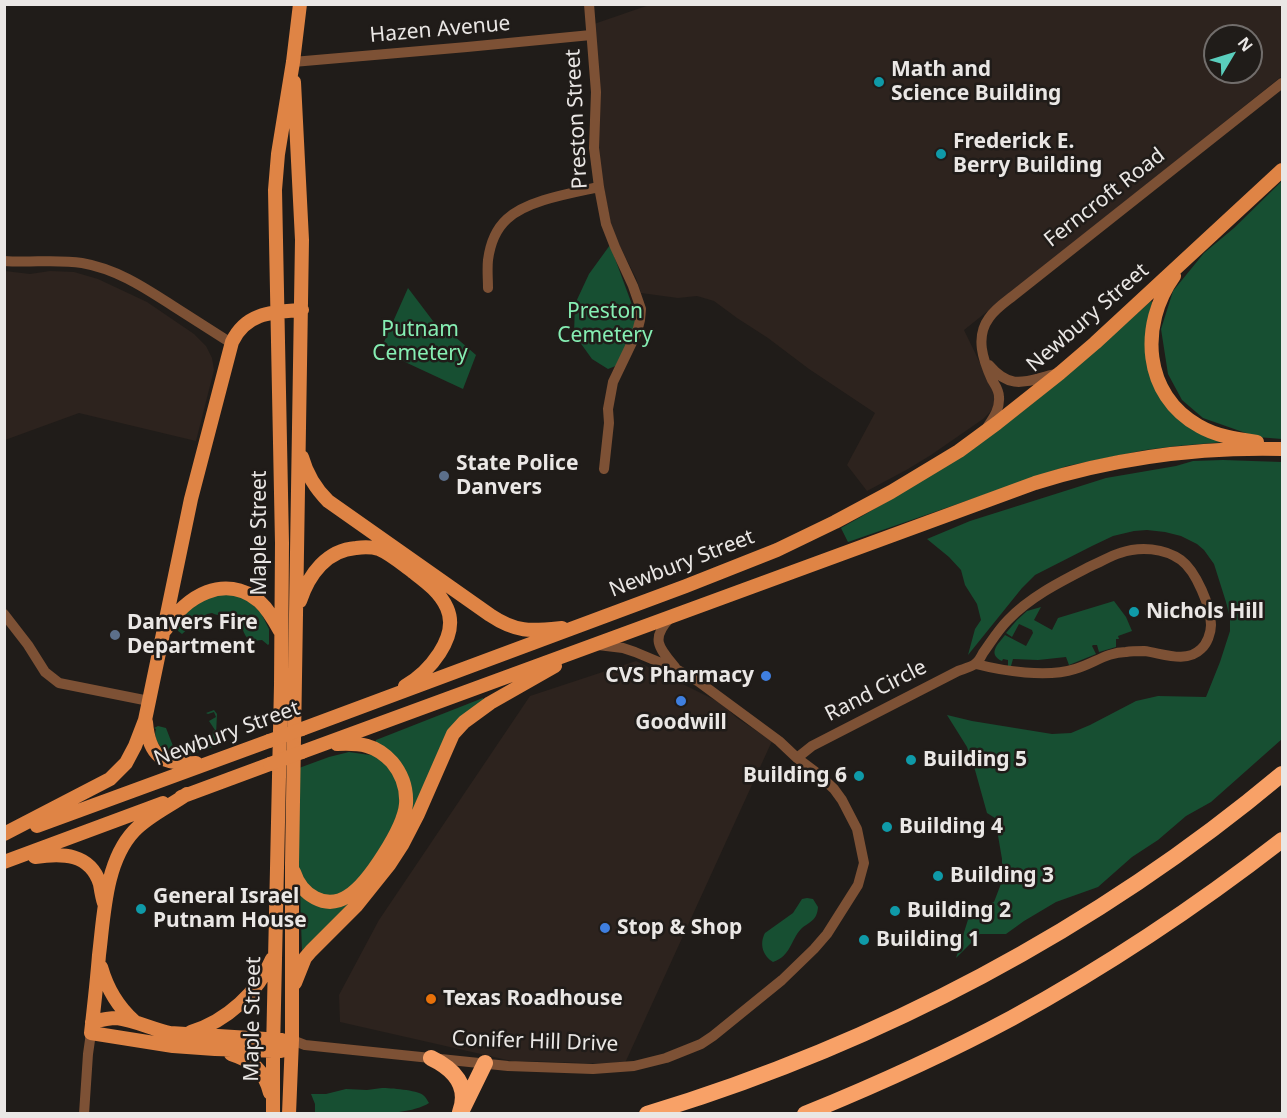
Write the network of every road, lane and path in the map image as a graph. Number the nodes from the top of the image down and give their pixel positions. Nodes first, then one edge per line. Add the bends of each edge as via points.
1 (300, 4) edge
2 (589, 4) edge
3 (591, 35) junction
4 (293, 62) junction
5 (1282, 83) edge
6 (1282, 170) edge
7 (599, 187) junction
8 (1199, 248) junction
9 (4, 261) edge
10 (488, 288) dead end
11 (302, 310) junction
12 (277, 312) junction
13 (231, 344) junction
14 (985, 360) junction
15 (1060, 373) junction
16 (980, 436) junction
17 (299, 442) junction
18 (1282, 447) edge
19 (604, 469) dead end
20 (4, 614) edge
21 (672, 615) junction
22 (579, 627) junction
23 (296, 630) junction
24 (282, 633) junction
25 (161, 639) junction
26 (590, 646) junction
27 (976, 664) junction
28 (678, 670) junction
29 (378, 700) junction
30 (149, 701) junction
31 (145, 720) junction
32 (323, 744) junction
33 (797, 758) junction
34 (216, 760) junction
35 (1282, 774) edge
36 (187, 794) junction
37 (4, 836) edge
38 (1282, 840) edge
39 (5, 862) edge
40 (292, 864) junction
41 (104, 905) junction
42 (275, 945) junction
43 (99, 958) junction
44 (291, 1006) junction
45 (138, 1024) junction
46 (91, 1028) junction
47 (187, 1034) junction
48 (273, 1045) junction
49 (291, 1046) junction
50 (215, 1049) junction
51 (431, 1058) junction
52 (485, 1063) junction
53 (274, 1109) edge
54 (84, 1113) edge
55 (289, 1113) edge
56 (460, 1113) edge
57 (647, 1113) edge
58 (805, 1113) edge

1 - 4 main road, Maple Street
2 - 3 street, Preston Street
3 - 4 street, Hazen Avenue
3 - 7 street, Preston Street
4 - 11 main road, Maple Street
4 - 12 main road, Maple Street via 275,190
5 - 14 street, Ferncroft Road via 998,308 982,332
6 - 8 main road, Newbury Street
7 - 10 street via 535,204 507,219 490,248
7 - 19 street, Preston Street via 606,224 641,309 637,332 613,382
8 - 15 main road, Newbury Street
8 - 18 main road via 1170,282 1156,313 1151,353 1156,378 1177,410 1199,426 1221,435
9 - 13 street via 72,262 110,270
11 - 12 main road
11 - 17 main road, Maple Street
12 - 13 main road via 247,323
12 - 24 main road, Maple Street
13 - 25 main road via 196,478
14 - 15 street via 1012,382
14 - 16 street, Ferncroft Road via 999,402 996,414
15 - 16 main road, Newbury Street
16 - 22 main road, Newbury Street via 891,492 807,537
17 - 22 main road via 309,476 328,501 490,615 504,624 528,630
17 - 23 main road, Maple Street
18 - 21 main road, Newbury Street via 1163,454 1065,474
20 - 30 street via 45,672 59,683
21 - 26 main road, Newbury Street
21 - 28 street, Conifer Hill Drive via 657,638 665,656
22 - 29 main road, Newbury Street
23 - 29 main road via 307,584 324,561 336,553 366,547 378,549 432,587 442,598 450,622 440,654 413,682
23 - 40 main road, Maple Street
24 - 25 main road via 255,598 223,589 190,600 175,614
24 - 42 main road, Maple Street
25 - 30 main road
26 - 28 street, Conifer Hill Drive via 623,648
26 - 32 main road, Newbury Street
26 - 44 main road via 490,703 453,734 402,845 357,905 305,958
27 - 27 street via 1019,672 1056,672 1077,669 1123,652 1192,655 1209,635 1209,610 1198,580 1181,560 1155,550 1127,551 1055,585 1022,607
27 - 33 street, Rand Circle via 812,746
28 - 33 street, Conifer Hill Drive via 719,696
29 - 34 main road, Newbury Street, bridge
30 - 31 main road
31 - 34 main road via 149,742 167,761 185,764
31 - 37 main road via 130,755 110,779
32 - 36 main road, Newbury Street, bridge
32 - 40 main road via 366,745 389,759 405,787 404,818 369,873 344,899 333,902 311,896 299,884
33 - 52 street, Conifer Hill Drive via 842,800 857,829 864,863 858,885 814,950 713,1036 666,1058 593,1069
34 - 37 main road, Newbury Street
35 - 57 highway via 1150,874 986,973 822,1051
36 - 39 main road, Newbury Street
36 - 41 main road via 135,830 126,842
38 - 58 highway via 1179,916 1067,987 923,1063
39 - 41 main road via 58,854 80,859 95,874
40 - 44 main road, Maple Street
41 - 43 main road
42 - 47 main road via 267,970 251,993 218,1020
42 - 48 main road, Maple Street
43 - 45 main road via 115,1000
43 - 46 main road
44 - 49 main road, Maple Street
45 - 46 main road via 115,1018
45 - 47 main road
46 - 50 main road via 173,1046
46 - 54 street
47 - 48 main road
48 - 49 main road
48 - 50 main road
48 - 53 main road, Maple Street
49 - 51 street, Conifer Hill Drive
49 - 55 main road, Maple Street
50 - 53 main road via 245,1058 259,1069
51 - 52 street, Conifer Hill Drive
51 - 56 highway via 458,1078 463,1095
52 - 56 highway

